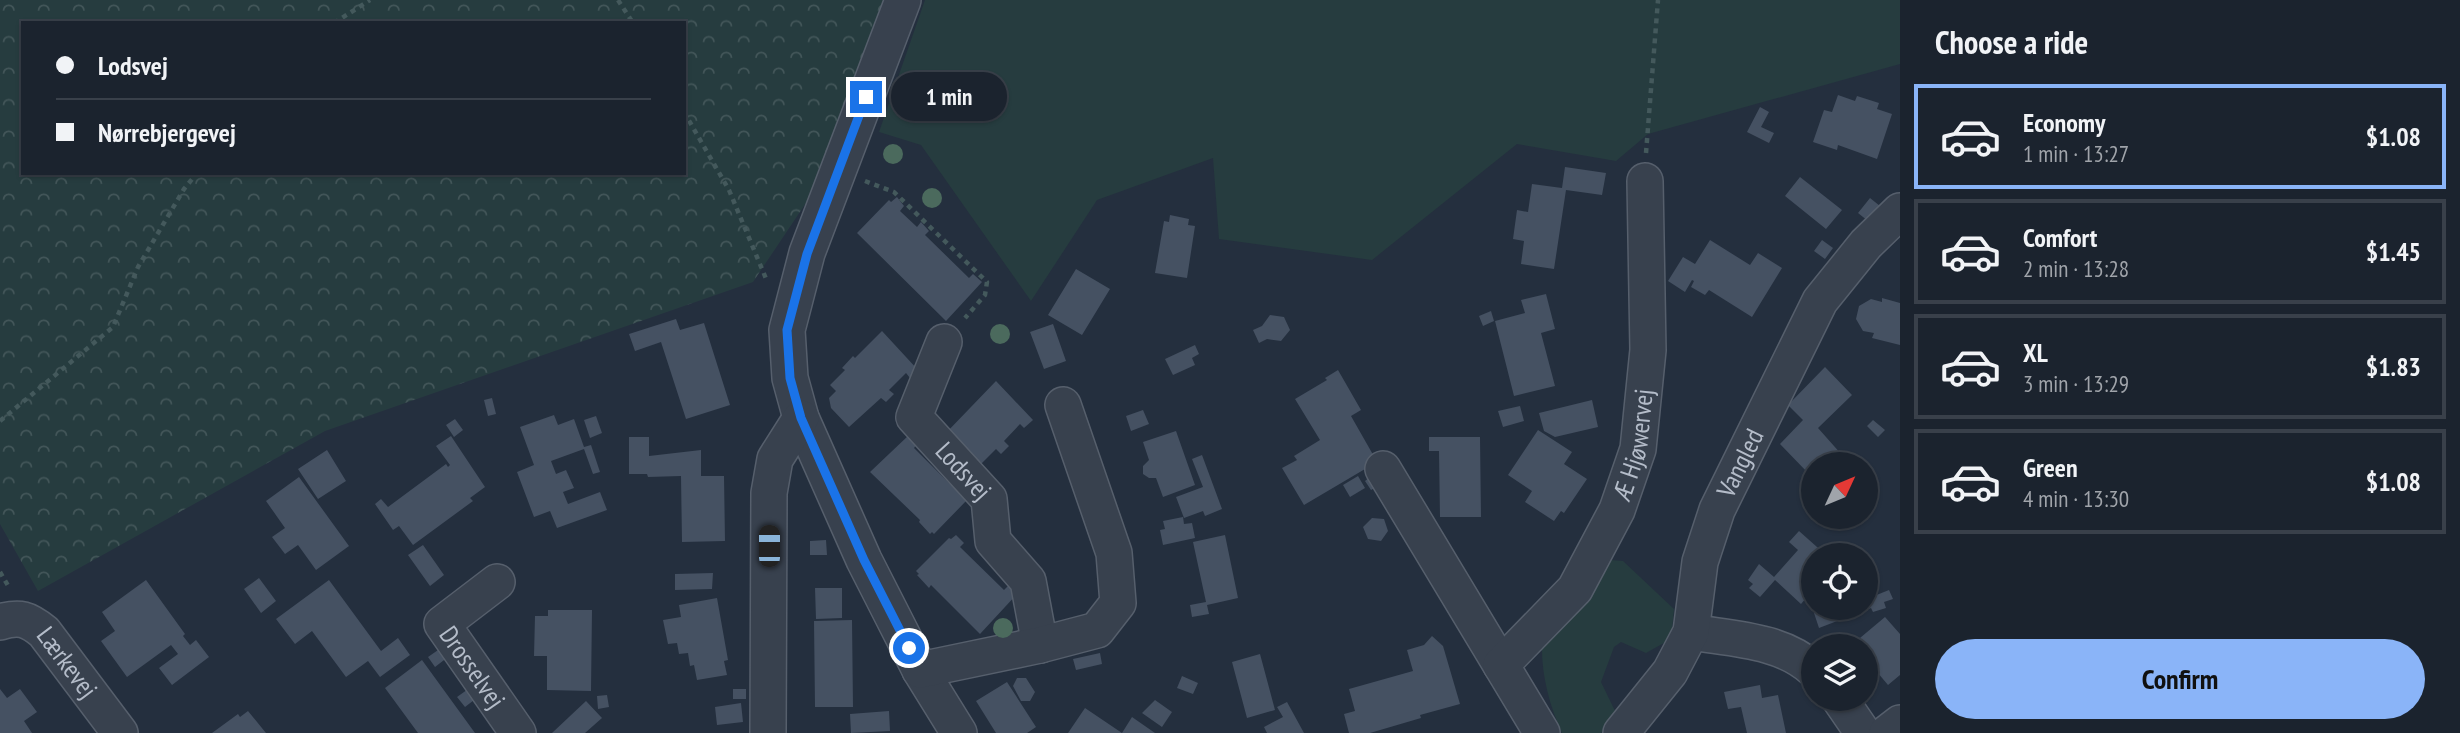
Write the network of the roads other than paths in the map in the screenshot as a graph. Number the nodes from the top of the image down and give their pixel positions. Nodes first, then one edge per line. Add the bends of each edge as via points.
1 (903, 0) edge
2 (1645, 181) road end
3 (1900, 211) edge
4 (944, 342) road end
5 (1063, 405) dead end
6 (801, 418) junction
7 (1383, 468) dead end
8 (497, 582) dead end
9 (0, 622) edge
10 (1691, 632) junction
11 (1040, 645) junction
12 (1801, 658) edge
13 (1501, 665) junction
14 (920, 670) junction
15 (1848, 711) edge
16 (1900, 723) edge
17 (120, 733) edge
18 (518, 733) edge
19 (768, 733) edge
20 (959, 733) edge
21 (1542, 733) edge
22 (1621, 733) edge
23 (1863, 733) edge
24 (1887, 733) edge

1 - 6 street via 807,254 787,330 790,378
2 - 13 street, Æ Hjøwervej via 1648,350 1638,449 1617,510 1575,589
3 - 10 street, Vangled via 1866,244 1821,301 1808,326 1717,510 1700,562
4 - 11 street, Lodsvej via 914,417 989,499 993,541 1028,581
5 - 11 street via 1114,553 1118,603 1097,630
6 - 14 street via 864,560
6 - 19 street via 775,460 769,492
7 - 13 street
8 - 18 street, Drosselvej via 442,624
9 - 17 street, Lærkevej via 29,620 44,632
10 - 12 street via 1762,643
10 - 22 street, Vangled via 1670,673
11 - 14 street
13 - 21 street
14 - 20 street
15 - 23 street
16 - 24 street

